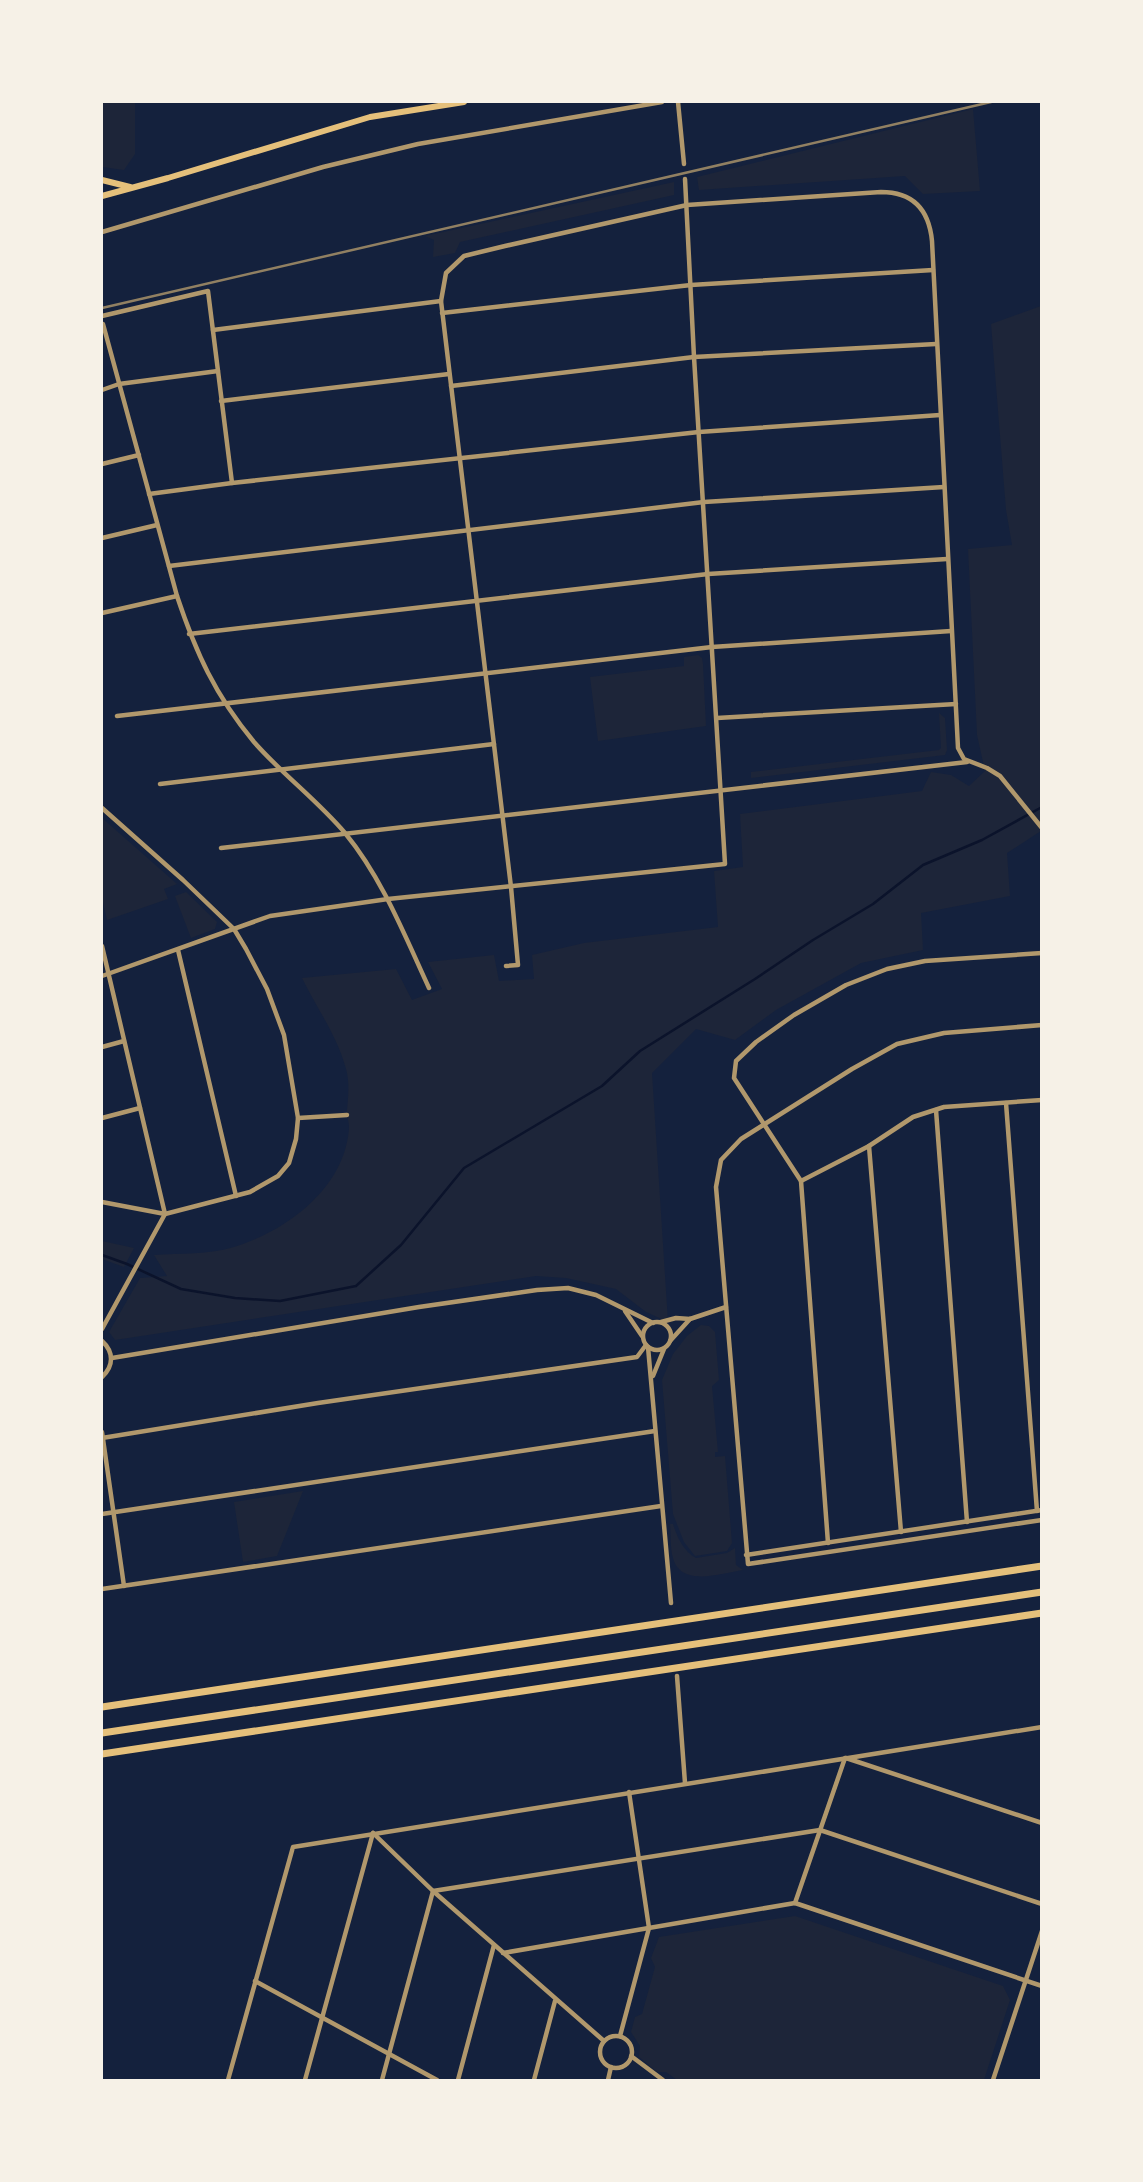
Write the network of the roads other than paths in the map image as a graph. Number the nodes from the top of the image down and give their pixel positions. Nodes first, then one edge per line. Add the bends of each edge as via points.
1 (464, 102) edge
2 (662, 102) edge
3 (678, 102) edge
4 (684, 164) dead end
5 (685, 179) dead end
6 (102, 180) edge
7 (132, 188) junction
8 (102, 196) edge
9 (687, 205) junction
10 (102, 232) edge
11 (933, 270) junction
12 (691, 285) junction
13 (441, 301) junction
14 (442, 313) junction
15 (102, 316) edge
16 (103, 324) edge
17 (213, 330) junction
18 (936, 344) junction
19 (694, 357) junction
20 (218, 371) junction
21 (449, 374) junction
22 (119, 384) junction
23 (451, 386) junction
24 (102, 390) edge
25 (221, 401) junction
26 (940, 415) junction
27 (699, 432) junction
28 (139, 455) junction
29 (459, 458) junction
30 (102, 464) edge
31 (232, 483) junction
32 (943, 486) junction
33 (149, 494) junction
34 (704, 502) junction
35 (158, 524) junction
36 (467, 530) junction
37 (102, 538) edge
38 (947, 559) junction
39 (169, 566) junction
40 (708, 574) junction
41 (177, 596) junction
42 (476, 602) junction
43 (102, 613) edge
44 (951, 631) junction
45 (189, 634) junction
46 (712, 647) junction
47 (486, 673) junction
48 (225, 704) junction
49 (956, 704) junction
50 (117, 716) dead end
51 (717, 718) junction
52 (494, 744) junction
53 (971, 762) junction
54 (280, 769) junction
55 (160, 784) dead end
56 (720, 790) junction
57 (102, 808) edge
58 (503, 815) junction
59 (1041, 828) edge
60 (346, 834) junction
61 (221, 848) dead end
62 (511, 887) junction
63 (388, 899) junction
64 (234, 929) junction
65 (102, 946) edge
66 (178, 950) junction
67 (1041, 953) edge
68 (506, 966) dead end
69 (108, 975) junction
70 (102, 976) edge
71 (429, 988) dead end
72 (1041, 1026) edge
73 (124, 1041) junction
74 (102, 1047) edge
75 (1041, 1100) edge
76 (1006, 1103) junction
77 (140, 1108) junction
78 (936, 1110) junction
79 (347, 1115) dead end
80 (102, 1118) edge
81 (298, 1118) junction
82 (765, 1125) junction
83 (869, 1146) junction
84 (801, 1181) junction
85 (236, 1196) junction
86 (102, 1202) edge
87 (165, 1214) junction
88 (726, 1307) junction
89 (625, 1311) junction
90 (690, 1319) junction
91 (653, 1323) junction
92 (660, 1323) junction
93 (102, 1329) edge
94 (643, 1337) junction
95 (102, 1341) edge
96 (670, 1342) junction
97 (647, 1346) junction
98 (665, 1347) junction
99 (112, 1358) junction
100 (102, 1377) edge
101 (652, 1377) junction
102 (655, 1431) junction
103 (102, 1436) edge
104 (661, 1506) junction
105 (1039, 1511) edge
106 (114, 1513) junction
107 (102, 1514) edge
108 (1041, 1520) edge
109 (967, 1522) junction
110 (901, 1532) junction
111 (828, 1543) junction
112 (746, 1555) junction
113 (1041, 1566) edge
114 (124, 1586) junction
115 (102, 1589) edge
116 (1041, 1592) edge
117 (671, 1603) dead end
118 (1041, 1613) edge
119 (677, 1676) dead end
120 (102, 1707) edge
121 (1041, 1727) edge
122 (102, 1732) edge
123 (102, 1754) edge
124 (845, 1758) junction
125 (685, 1783) junction
126 (629, 1792) junction
127 (1041, 1823) edge
128 (820, 1830) junction
129 (373, 1833) junction
130 (639, 1859) junction
131 (433, 1891) junction
132 (795, 1903) junction
133 (1041, 1904) edge
134 (649, 1928) junction
135 (1041, 1931) edge
136 (494, 1944) junction
137 (503, 1953) junction
138 (1026, 1980) junction
139 (255, 1981) junction
140 (1041, 1986) edge
141 (555, 2001) junction
142 (323, 2018) junction
143 (620, 2036) junction
144 (604, 2041) junction
145 (389, 2055) junction
146 (631, 2056) junction
147 (611, 2067) junction
148 (228, 2081) edge
149 (305, 2081) edge
150 (382, 2081) edge
151 (437, 2081) edge
152 (458, 2081) edge
153 (534, 2081) edge
154 (608, 2081) edge
155 (663, 2081) edge
156 (993, 2081) edge

1 - 7 main road via 370,117
2 - 10 street via 418,144
3 - 4 street
5 - 9 street
6 - 7 main road
7 - 8 main road
9 - 11 street via 895,192 913,199 931,228
9 - 12 street
9 - 13 street via 464,256 446,273
11 - 12 street
11 - 18 street
12 - 14 street
12 - 19 street
13 - 14 street
13 - 17 street
14 - 21 street
15 - 17 street via 208,291
16 - 22 street
17 - 20 street
18 - 19 street
18 - 26 street
19 - 23 street
19 - 27 street
20 - 22 street
20 - 25 street
21 - 23 street
21 - 25 street
22 - 24 street
22 - 28 street
23 - 29 street
25 - 31 street
26 - 27 street
26 - 32 street
27 - 29 street
27 - 34 street
28 - 30 street
28 - 33 street
29 - 31 street
29 - 36 street
31 - 33 street
32 - 34 street
32 - 38 street
33 - 35 street
34 - 36 street
34 - 40 street
35 - 37 street
35 - 39 street
36 - 39 street
36 - 42 street
38 - 40 street
38 - 44 street
39 - 41 street
40 - 42 street
40 - 46 street
41 - 43 street
41 - 45 street
42 - 45 street
42 - 47 street
44 - 46 street
44 - 49 street
45 - 48 street
46 - 47 street
46 - 51 street
47 - 48 street
47 - 52 street
48 - 50 street
48 - 54 street
49 - 51 street
49 - 53 street via 959,749
51 - 56 street
52 - 54 street
52 - 58 street
53 - 56 street
53 - 59 street via 1000,776
54 - 55 street
54 - 60 street
56 - 58 street
56 - 62 street via 725,864
57 - 64 street
58 - 60 street
58 - 62 street
60 - 61 street
60 - 63 street
62 - 63 street
62 - 68 street via 518,965
63 - 64 street via 270,916
63 - 71 street
64 - 66 street
64 - 81 street via 276,1009
65 - 69 street
66 - 69 street
66 - 85 street
67 - 82 street via 925,961 887,969 846,985 794,1016 736,1061 734,1078
69 - 70 street
69 - 73 street
72 - 82 street via 944,1033 897,1044
73 - 74 street
73 - 77 street
75 - 76 street
76 - 78 street
76 - 105 street
77 - 80 street
77 - 87 street
78 - 83 street via 914,1117
78 - 109 street
79 - 81 street
81 - 85 street via 289,1163 263,1186
82 - 84 street
82 - 88 street via 741,1139 721,1160 716,1187
83 - 84 street
83 - 110 street
84 - 111 street
85 - 87 street
86 - 87 street
87 - 93 street
88 - 90 street
88 - 112 street
89 - 91 street
89 - 94 street
89 - 99 street via 596,1295 568,1288 537,1290
90 - 92 street
90 - 96 street
91 - 92 street
91 - 94 street via 646,1326
92 - 96 street via 669,1330
94 - 97 street
95 - 99 street
96 - 98 street
97 - 98 street via 655,1350
97 - 101 street
97 - 103 street via 637,1357
98 - 101 street
99 - 100 street
101 - 102 street
102 - 104 street
102 - 106 street
103 - 106 street
104 - 114 street
104 - 117 street
105 - 109 street
106 - 107 street
106 - 114 street
108 - 112 street via 748,1564
109 - 110 street
110 - 111 street
111 - 112 street
113 - 120 highway
114 - 115 street
116 - 122 highway
118 - 123 highway
119 - 125 street
121 - 124 street
124 - 125 street
124 - 127 street
124 - 128 street
125 - 126 street
126 - 129 street
126 - 130 street
128 - 130 street
128 - 132 street
128 - 133 street
129 - 131 street
129 - 139 street via 293,1847
129 - 142 street
130 - 131 street
130 - 134 street
131 - 136 street
131 - 145 street
132 - 134 street
132 - 138 street
134 - 137 street
134 - 143 street
135 - 138 street
136 - 137 street
136 - 152 street
137 - 141 street
138 - 140 street
138 - 156 street
139 - 142 street
139 - 148 street
141 - 144 street
141 - 153 street
142 - 145 street
142 - 149 street
143 - 144 street
143 - 146 street via 631,2045
144 - 147 street via 601,2057
145 - 150 street
145 - 151 street
146 - 147 street via 622,2067
146 - 155 street
147 - 154 street

